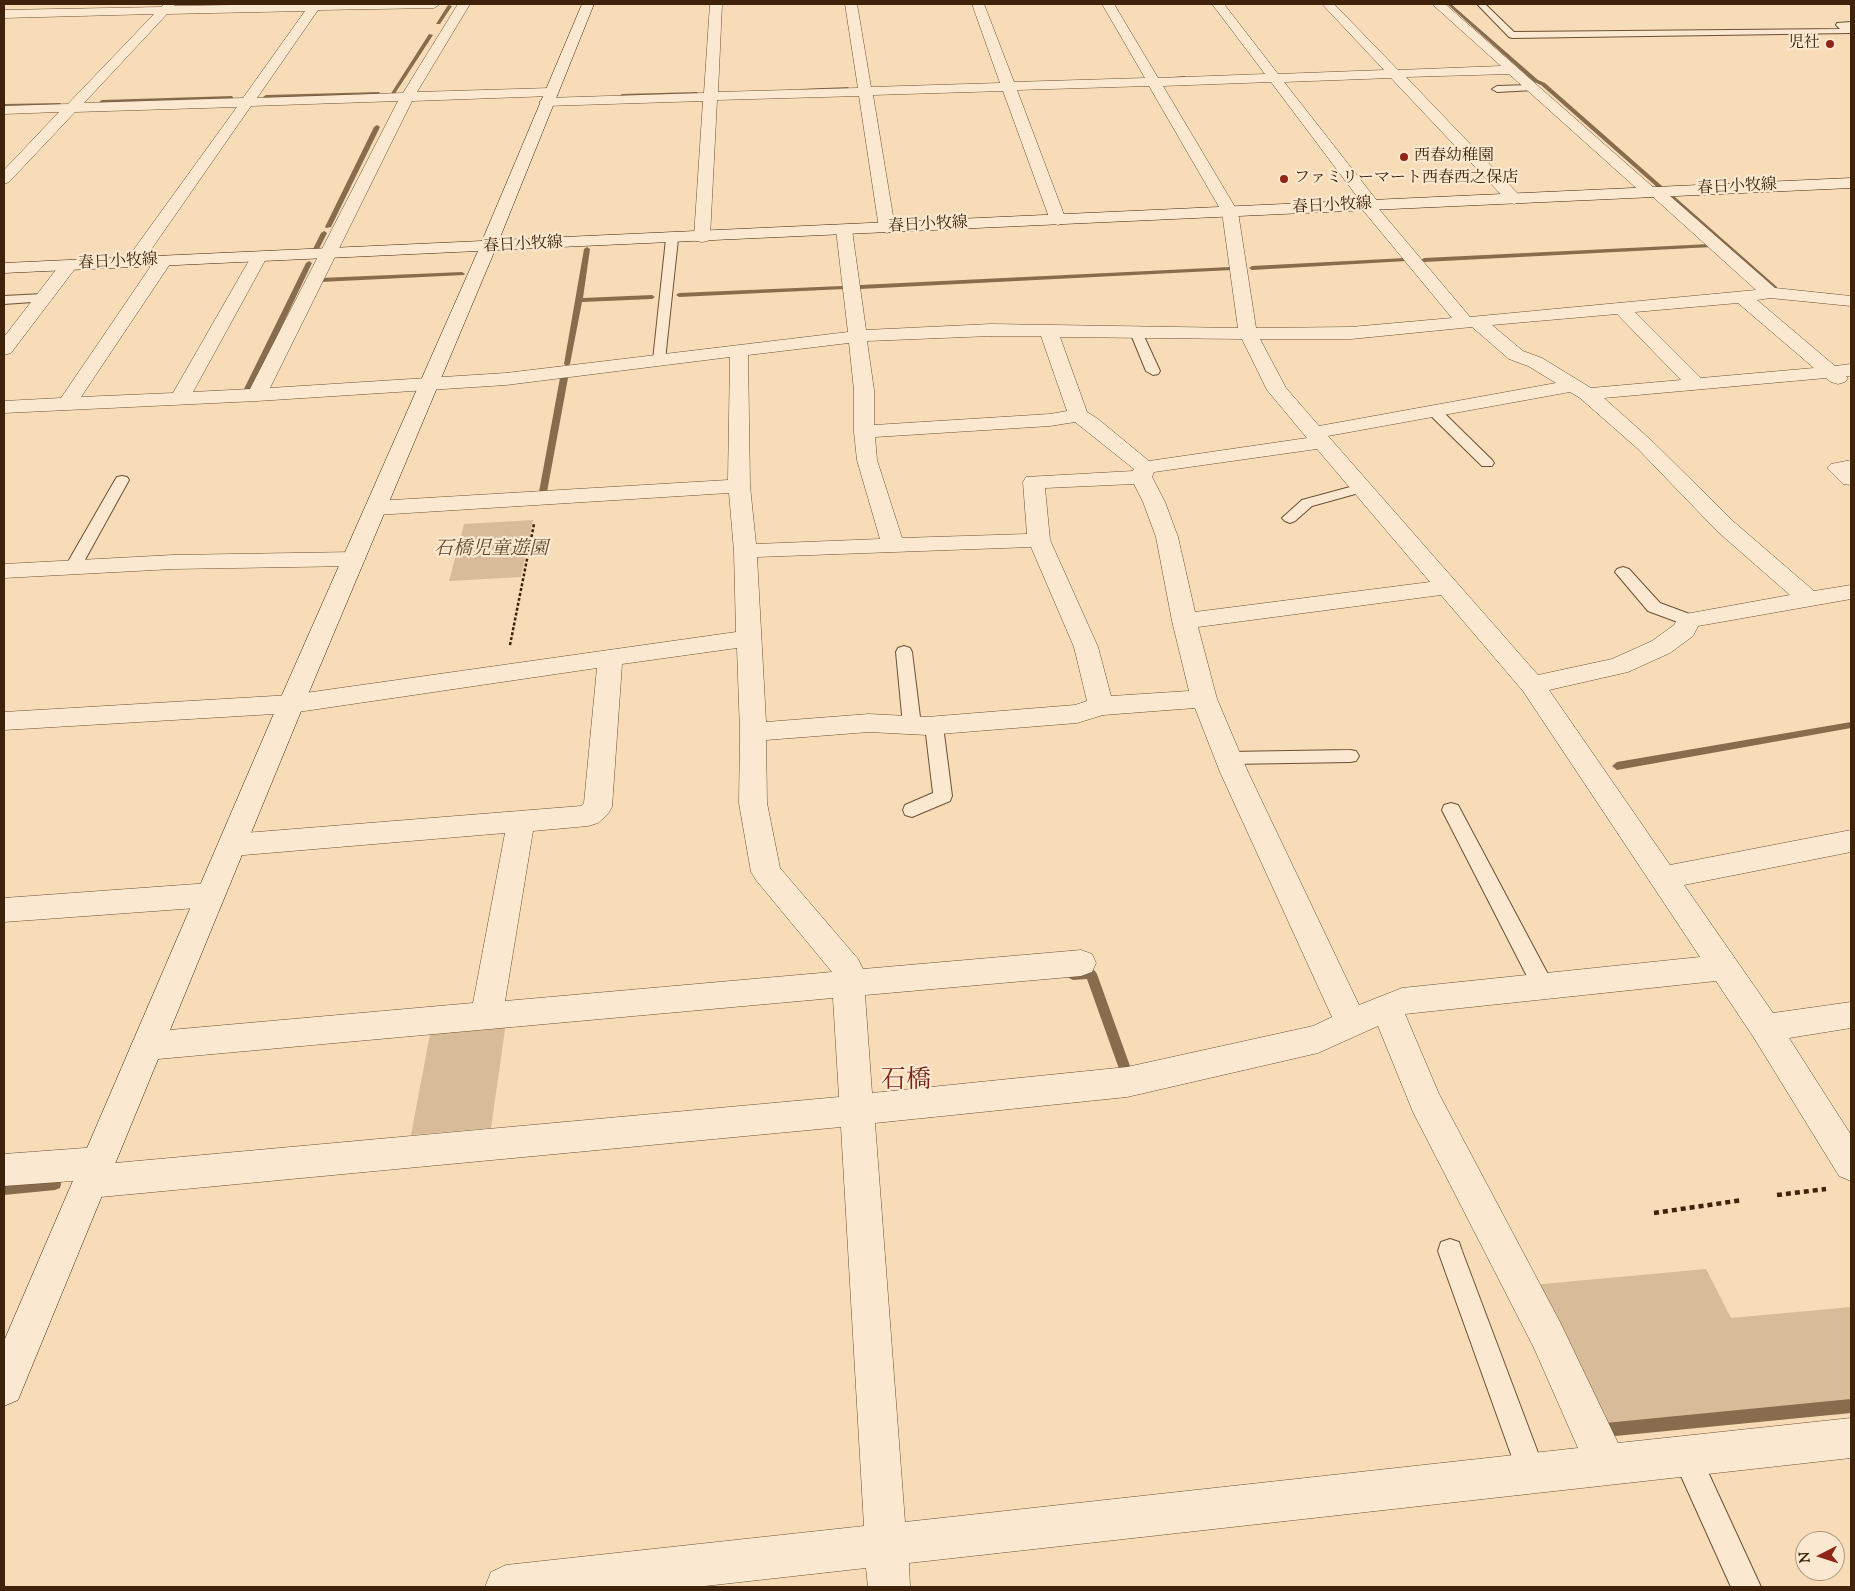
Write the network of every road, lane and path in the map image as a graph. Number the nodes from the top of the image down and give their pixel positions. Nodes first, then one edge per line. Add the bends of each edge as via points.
1 (26, 4) edge
2 (434, 4) edge
3 (464, 4) edge
4 (588, 4) edge
5 (716, 4) edge
6 (850, 4) edge
7 (978, 4) edge
8 (1108, 4) edge
9 (1218, 4) edge
10 (1328, 4) edge
11 (1438, 4) edge
12 (1481, 4) edge
13 (315, 5) edge
14 (168, 7) edge
15 (9, 14) edge
16 (4, 22) edge
17 (1851, 25) edge
18 (1511, 70) junction
19 (1395, 74) junction
20 (1275, 78) junction
21 (1154, 82) junction
22 (1009, 87) junction
23 (1531, 88) junction
24 (1497, 90) dead end
25 (865, 92) junction
26 (407, 97) junction
27 (549, 97) junction
28 (710, 97) junction
29 (246, 102) junction
30 (72, 108) junction
31 (4, 110) edge
32 (4, 179) edge
33 (1851, 183) edge
34 (1653, 192) junction
35 (1514, 199) junction
36 (1370, 206) junction
37 (1230, 212) junction
38 (1058, 220) junction
39 (887, 228) junction
40 (844, 230) junction
41 (702, 237) junction
42 (672, 238) junction
43 (488, 247) junction
44 (328, 254) junction
45 (259, 257) junction
46 (163, 261) junction
47 (133, 263) junction
48 (68, 266) junction
49 (4, 268) edge
50 (1770, 293) junction
51 (1742, 297) junction
52 (43, 298) junction
53 (4, 300) edge
54 (1851, 301) edge
55 (1621, 308) junction
56 (1470, 321) junction
57 (1049, 332) junction
58 (1136, 332) junction
59 (1248, 334) junction
60 (858, 336) junction
61 (4, 349) edge
62 (740, 350) junction
63 (659, 360) junction
64 (1851, 370) edge
65 (1153, 371) dead end
66 (1829, 371) junction
67 (1696, 384) junction
68 (429, 385) junction
69 (1851, 387) edge
70 (1580, 390) junction
71 (257, 396) junction
72 (179, 399) junction
73 (67, 404) junction
74 (4, 407) edge
75 (1434, 411) junction
76 (1078, 415) junction
77 (864, 432) junction
78 (1318, 437) junction
79 (1487, 463) dead end
80 (1851, 466) edge
81 (1143, 472) junction
82 (1851, 479) edge
83 (122, 480) dead end
84 (739, 486) junction
85 (1361, 488) junction
86 (539, 499) junction
87 (376, 508) junction
88 (1290, 518) dead end
89 (1039, 540) junction
90 (893, 545) junction
91 (745, 551) junction
92 (354, 559) junction
93 (73, 567) junction
94 (4, 571) edge
95 (1623, 572) dead end
96 (1446, 587) junction
97 (1851, 592) edge
98 (1809, 599) junction
99 (1689, 620) junction
100 (1184, 621) junction
101 (748, 638) junction
102 (904, 652) dead end
103 (508, 653) dead end
104 (610, 658) junction
105 (1532, 685) junction
106 (1204, 699) junction
107 (291, 704) junction
108 (1101, 706) junction
109 (4, 721) edge
110 (923, 726) junction
111 (753, 732) junction
112 (1350, 756) dead end
113 (1229, 758) junction
114 (912, 810) dead end
115 (1451, 810) dead end
116 (521, 821) junction
117 (1851, 841) edge
118 (232, 844) junction
119 (1663, 878) junction
120 (210, 895) junction
121 (4, 910) edge
122 (1081, 963) dead end
123 (1724, 967) junction
124 (848, 984) junction
125 (1543, 986) junction
126 (1386, 1007) junction
127 (1851, 1014) edge
128 (487, 1016) junction
129 (1350, 1023) junction
130 (1765, 1028) junction
131 (147, 1046) junction
132 (857, 1110) junction
133 (4, 1170) edge
134 (94, 1172) junction
135 (1842, 1177) edge
136 (1777, 1195) dead end
137 (1743, 1200) dead end
138 (1654, 1213) dead end
139 (1450, 1251) dead end
140 (4, 1386) edge
141 (1851, 1438) edge
142 (1686, 1456) junction
143 (1607, 1466) junction
144 (1532, 1474) junction
145 (887, 1546) junction
146 (506, 1587) edge
147 (890, 1587) edge
148 (1746, 1587) edge

1 - 15 street
2 - 13 street
3 - 26 street
4 - 27 street
5 - 28 street
6 - 25 street
7 - 22 street
8 - 21 street
9 - 20 street
10 - 19 street
11 - 18 street
12 - 17 lane via 1512,35 1850,31 1840,25
13 - 14 street
13 - 29 street
14 - 15 street
14 - 30 street
15 - 16 street
18 - 19 street
18 - 23 street
19 - 20 street
19 - 35 street
20 - 21 street
20 - 36 street
21 - 22 street
21 - 37 street
22 - 25 street
22 - 38 street
23 - 24 lane
23 - 34 street
25 - 28 street
25 - 39 street
26 - 27 street
26 - 29 street
26 - 44 street
27 - 28 street
27 - 43 street
28 - 41 street
29 - 30 street
29 - 47 street
30 - 31 street
30 - 32 street
33 - 34 street, 春日小牧線
34 - 35 street, 春日小牧線
34 - 50 street
35 - 36 street, 春日小牧線
36 - 37 street, 春日小牧線
36 - 56 street
37 - 38 street, 春日小牧線
37 - 59 street
38 - 39 street, 春日小牧線
39 - 40 street, 春日小牧線
40 - 41 street, 春日小牧線
40 - 60 street
41 - 42 street, 春日小牧線
42 - 43 street, 春日小牧線
42 - 63 lane
43 - 44 street, 春日小牧線
43 - 68 street
44 - 45 street, 春日小牧線
44 - 71 street
45 - 46 street, 春日小牧線
45 - 72 street
46 - 47 street, 春日小牧線
46 - 73 street
47 - 48 street, 春日小牧線
48 - 49 street, 春日小牧線
48 - 52 street
50 - 51 street
50 - 54 street
51 - 55 street
51 - 66 street
52 - 53 lane
52 - 61 street
55 - 56 street
55 - 67 street
56 - 59 street via 1351,333
56 - 70 street via 1516,355 1535,362
57 - 58 street
57 - 60 street via 991,330
57 - 76 street
58 - 59 street
58 - 65 lane
59 - 78 street via 1277,390
60 - 62 street
60 - 77 street via 864,390
62 - 63 street
62 - 84 street
63 - 68 street
64 - 66 street
66 - 67 street
66 - 69 street
67 - 70 street
68 - 71 street
68 - 87 street
70 - 75 street
70 - 98 street via 1645,445 1726,527
71 - 72 street
72 - 73 street
73 - 74 street
75 - 78 street
75 - 79 lane
76 - 77 street via 1050,420
76 - 81 street via 1092,423
77 - 90 street via 867,460
78 - 81 street via 1167,463
78 - 85 street
80 - 82 street via 1838,468
81 - 89 street via 1034,482
81 - 100 street via 1167,537
83 - 93 lane
84 - 86 street
84 - 91 street
85 - 88 lane via 1307,504
85 - 96 street
86 - 87 street
86 - 103 path
87 - 92 street
89 - 90 street
89 - 108 street via 1086,647
90 - 91 street
91 - 101 street
92 - 93 street
92 - 107 street
93 - 94 street
95 - 99 lane via 1654,607
96 - 100 street
96 - 105 street
97 - 98 street
98 - 99 street
99 - 105 street via 1684,630 1661,647 1619,666
100 - 106 street
101 - 104 street
101 - 111 street
102 - 110 lane
104 - 107 street
104 - 116 street via 598,807 588,816
105 - 119 street
106 - 108 street
106 - 113 street
107 - 109 street
107 - 118 street
108 - 110 street via 1077,714
110 - 111 street via 869,724
110 - 114 lane via 943,796
111 - 124 street via 752,803 766,872 847,968
112 - 113 lane
113 - 129 street
115 - 125 lane
116 - 118 street
116 - 128 street
117 - 119 street
118 - 120 street
119 - 123 street
120 - 121 street
120 - 131 street
122 - 124 street
123 - 125 street
123 - 130 street
124 - 128 street
124 - 132 street
125 - 126 street via 1402,1001
126 - 129 street
126 - 143 street via 1425,1101 1548,1335
127 - 130 street
128 - 131 street
129 - 132 street via 1318,1039 1127,1082
130 - 135 street
131 - 134 street
132 - 134 street
132 - 145 street
133 - 134 street
134 - 140 street
135 - 136 path
137 - 138 path
139 - 144 lane
141 - 142 street
142 - 143 street
142 - 148 lane
143 - 144 street
144 - 145 street
145 - 146 street
145 - 147 street

